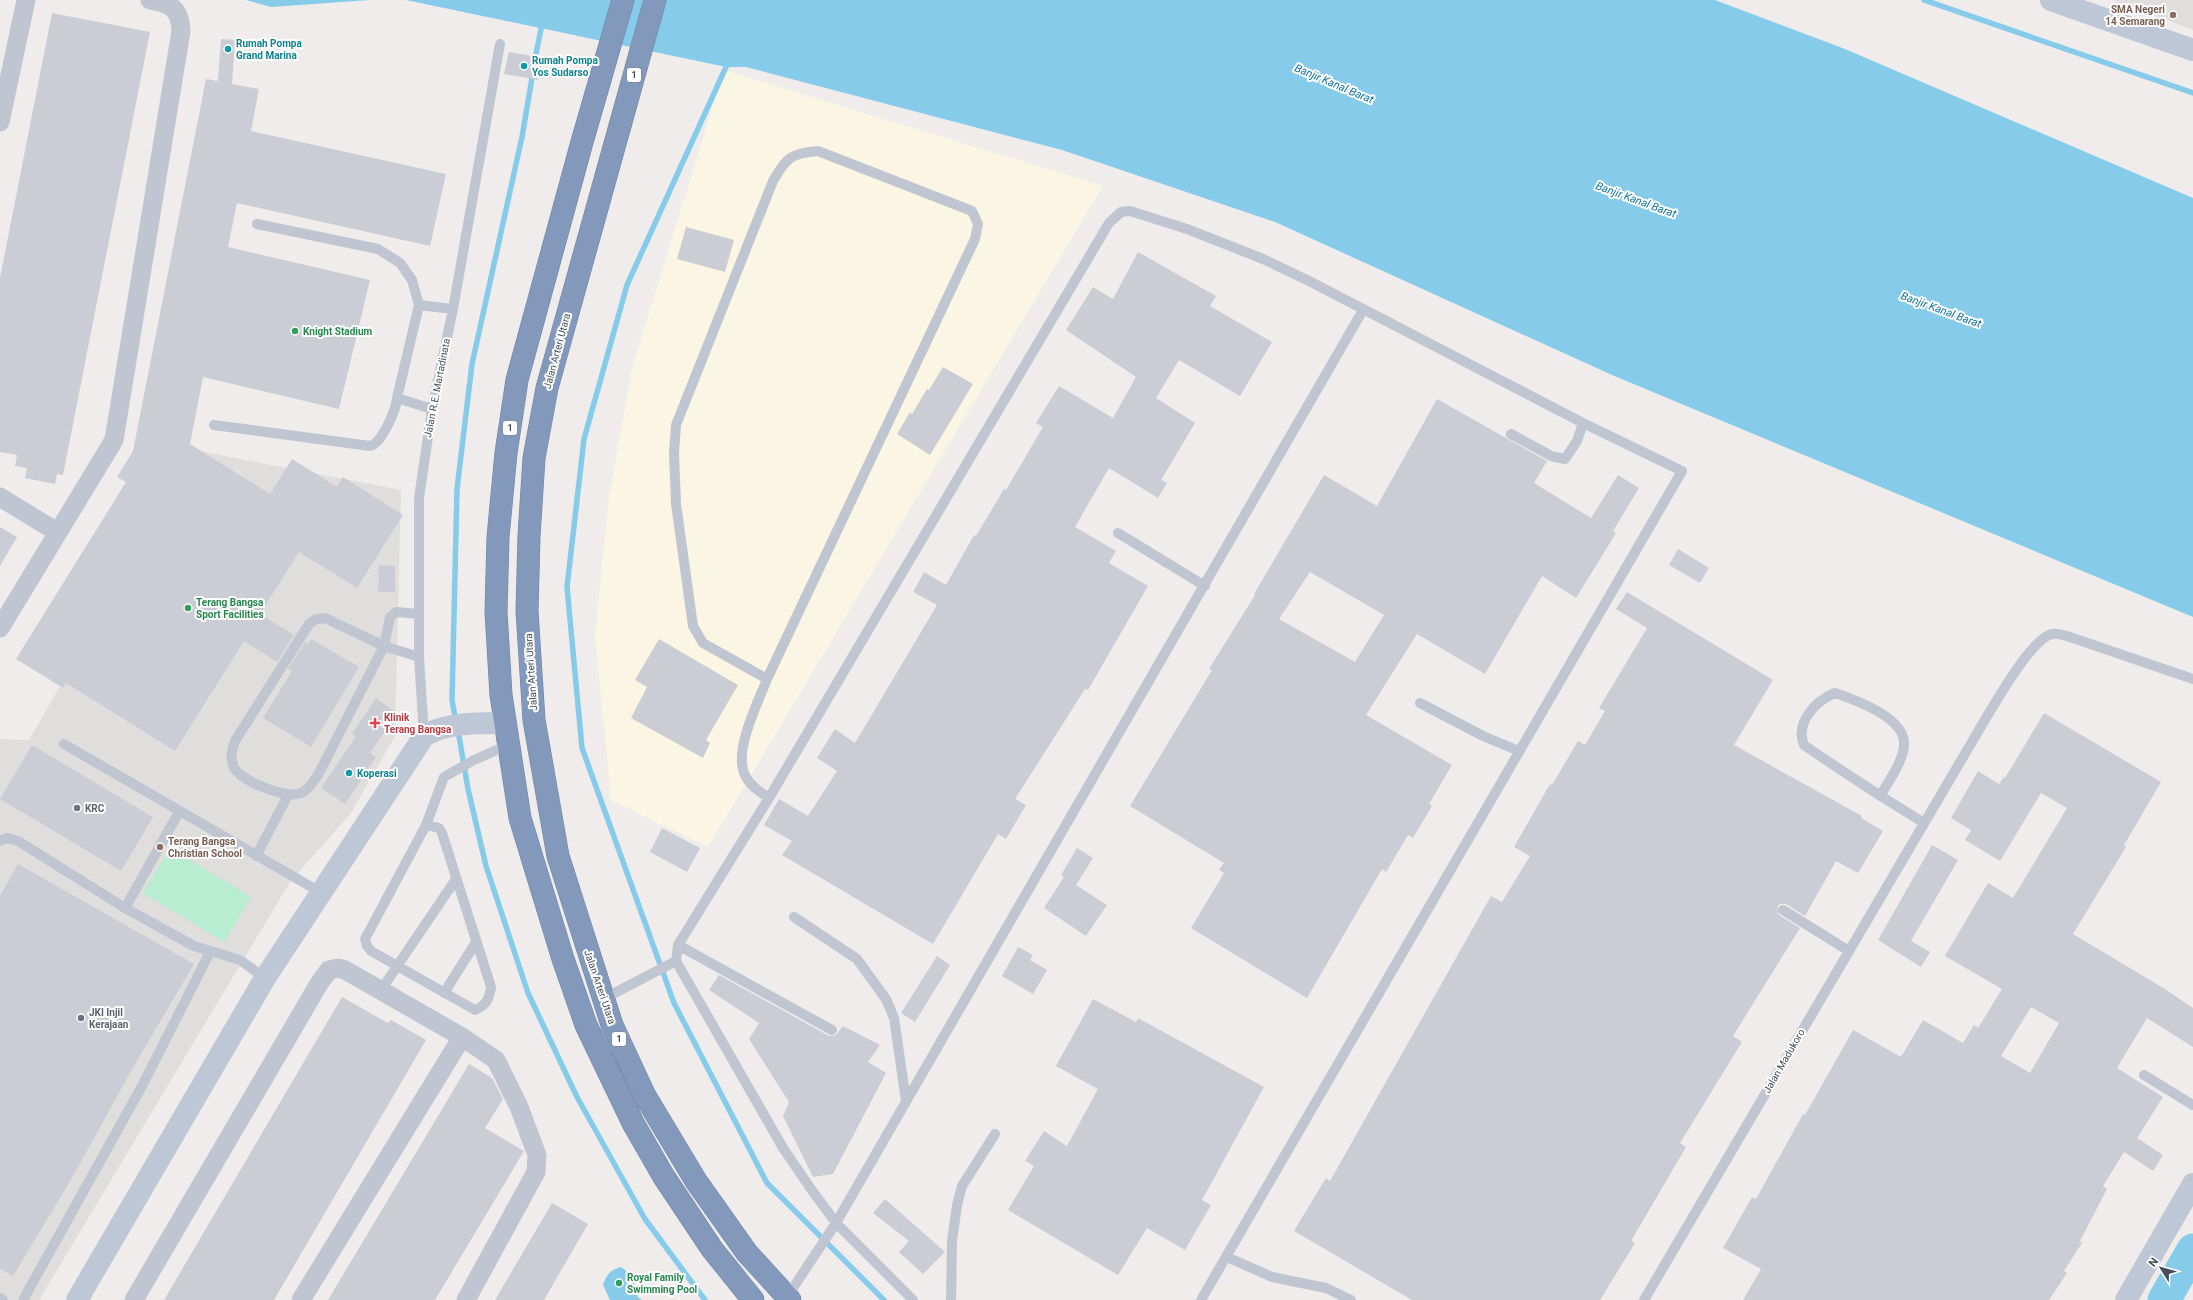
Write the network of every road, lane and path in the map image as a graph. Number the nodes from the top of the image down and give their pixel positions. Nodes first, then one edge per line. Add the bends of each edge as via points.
1 (26, 0) edge
2 (150, 0) edge
3 (623, 0) edge
4 (655, 0) edge
5 (2051, 0) edge
6 (500, 44) dead end
7 (2193, 50) edge
8 (0, 122) edge
9 (257, 224) dead end
10 (419, 305) junction
11 (453, 309) junction
12 (1363, 310) junction
13 (396, 398) junction
14 (432, 409) junction
15 (1583, 423) junction
16 (214, 425) dead end
17 (1511, 434) dead end
18 (0, 496) edge
19 (57, 532) junction
20 (1118, 533) dead end
21 (1205, 586) junction
22 (418, 614) junction
23 (0, 628) edge
24 (384, 646) junction
25 (419, 657) junction
26 (767, 679) junction
27 (2193, 679) edge
28 (1420, 703) dead end
29 (505, 722) junction
30 (424, 736) junction
31 (64, 744) dead end
32 (508, 745) junction
33 (1519, 751) junction
34 (288, 795) junction
35 (1880, 796) junction
36 (769, 798) junction
37 (178, 812) junction
38 (1924, 823) junction
39 (426, 825) junction
40 (0, 841) edge
41 (256, 856) junction
42 (456, 879) junction
43 (320, 892) junction
44 (125, 908) junction
45 (1783, 910) dead end
46 (794, 917) dead end
47 (476, 942) junction
48 (678, 945) junction
49 (1849, 951) junction
50 (210, 952) junction
51 (676, 961) junction
52 (398, 967) junction
53 (265, 978) junction
54 (381, 990) junction
55 (444, 993) junction
56 (603, 999) junction
57 (832, 1030) dead end
58 (462, 1037) junction
59 (2144, 1075) dead end
60 (906, 1101) junction
61 (2193, 1105) edge
62 (995, 1134) dead end
63 (2193, 1184) edge
64 (836, 1224) junction
65 (1227, 1257) junction
66 (0, 1298) edge
67 (790, 1299) edge
68 (3, 1300) edge
69 (23, 1300) edge
70 (78, 1300) edge
71 (134, 1300) edge
72 (301, 1300) edge
73 (466, 1300) edge
74 (753, 1300) edge
75 (913, 1300) edge
76 (951, 1300) edge
77 (1201, 1300) edge
78 (1350, 1300) edge
79 (1644, 1300) edge
80 (2126, 1300) edge

1 - 8 street
2 - 19 street via 172,7 180,19 181,31 116,430 109,450
3 - 29 highway, 1 via 518,380 506,454 498,537 496,612
4 - 56 highway, Jalan Arteri Utara / 1 via 547,388 534,458 529,536 527,612 534,720 558,856
5 - 7 street
6 - 11 lane, Jalan R.E. Martadinata
9 - 10 lane via 378,250 400,263 412,280
10 - 11 lane
10 - 13 lane
11 - 14 lane, Jalan R.E. Martadinata
12 - 15 lane
12 - 21 lane
12 - 36 lane via 1263,259 1187,229 1130,211 1114,216
13 - 14 lane
13 - 16 lane via 394,414 376,442 370,446
14 - 22 lane, Jalan R.E. Martadinata via 419,498
15 - 17 lane via 1577,441 1565,459 1559,460
15 - 33 lane via 1682,471
18 - 19 street
19 - 23 street
20 - 21 lane
21 - 60 lane
22 - 24 lane via 393,614 390,617
22 - 25 lane, Jalan R.E. Martadinata
24 - 25 lane
24 - 34 lane via 318,775 307,790
24 - 34 lane via 325,618 316,619 309,624 235,741 231,753 233,766 240,776
25 - 30 lane, Jalan R.E. Martadinata
26 - 26 lane via 976,239 978,224 972,211 818,151 799,152 783,163 773,181 676,425 676,504 693,626 703,643
26 - 36 lane via 744,740 741,757 745,775 754,787
27 - 38 lane, Jalan Madukoro via 2067,636 2051,634 2038,642 2022,662
28 - 33 lane via 1483,736
29 - 30 street via 446,727 433,730
29 - 32 highway, 1
30 - 43 street
31 - 37 lane
32 - 39 lane via 448,774 444,778
32 - 74 highway, 1 via 520,818 563,960 586,1025 633,1123 664,1178 712,1249
33 - 65 lane
34 - 41 lane
35 - 35 lane via 1902,755 1904,744 1897,724 1858,700 1835,692 1801,724 1800,736 1804,745
35 - 38 lane
36 - 48 lane
37 - 41 lane
37 - 44 lane
38 - 49 lane, Jalan Madukoro
39 - 42 lane via 439,828 442,833
39 - 52 lane via 365,939 366,946 371,951
40 - 44 lane via 7,838 18,841
41 - 43 lane
42 - 47 lane
42 - 52 lane
43 - 53 street
44 - 50 lane via 194,946
45 - 49 lane
46 - 60 lane via 857,959 886,999 894,1018
47 - 55 lane
47 - 55 lane via 491,987 487,1002 475,1010
48 - 51 lane
48 - 57 lane
49 - 79 lane, Jalan Madukoro
50 - 53 lane via 240,960
50 - 69 lane via 142,1086
51 - 56 lane
51 - 64 lane via 782,1148
52 - 54 lane
52 - 55 lane
53 - 70 street
54 - 58 street
54 - 71 street via 338,968 329,970 325,975
56 - 67 highway, Jalan Arteri Utara / 1 via 645,1096 696,1181 747,1253
58 - 72 street
58 - 73 street via 496,1060 537,1155 534,1179
59 - 61 lane
60 - 64 lane
62 - 76 lane via 962,1186 953,1223
63 - 80 street
64 - 67 lane via 800,1278
64 - 75 lane
65 - 77 lane
65 - 78 lane via 1272,1277 1326,1288
66 - 68 lane

